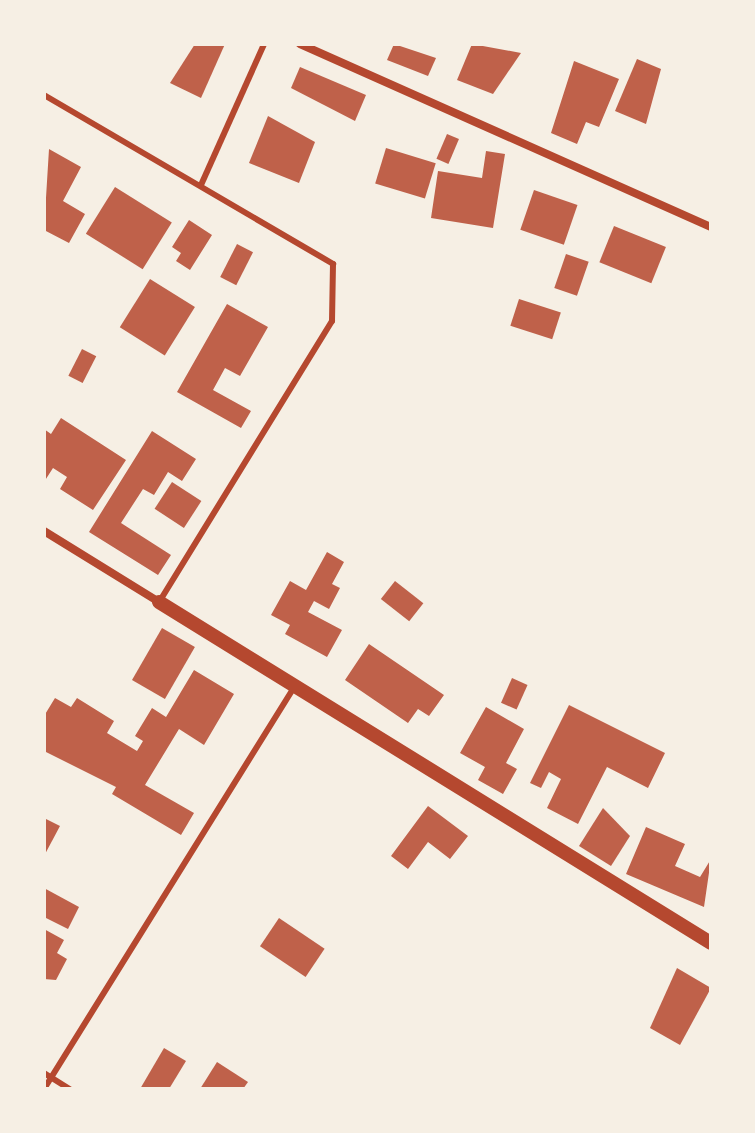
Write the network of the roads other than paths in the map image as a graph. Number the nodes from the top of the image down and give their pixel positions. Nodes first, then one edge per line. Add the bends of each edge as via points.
1 (264, 44) edge
2 (300, 44) edge
3 (44, 95) edge
4 (201, 185) junction
5 (711, 227) edge
6 (44, 531) edge
7 (159, 602) junction
8 (295, 686) junction
9 (711, 943) edge
10 (44, 1073) edge
11 (51, 1078) junction
12 (44, 1089) edge
13 (70, 1089) edge

1 - 4 lane
2 - 5 street
3 - 4 lane
4 - 7 lane via 333,264 332,321
6 - 7 street
7 - 8 street
8 - 9 street
8 - 11 lane
10 - 11 lane
11 - 12 lane
11 - 13 lane

